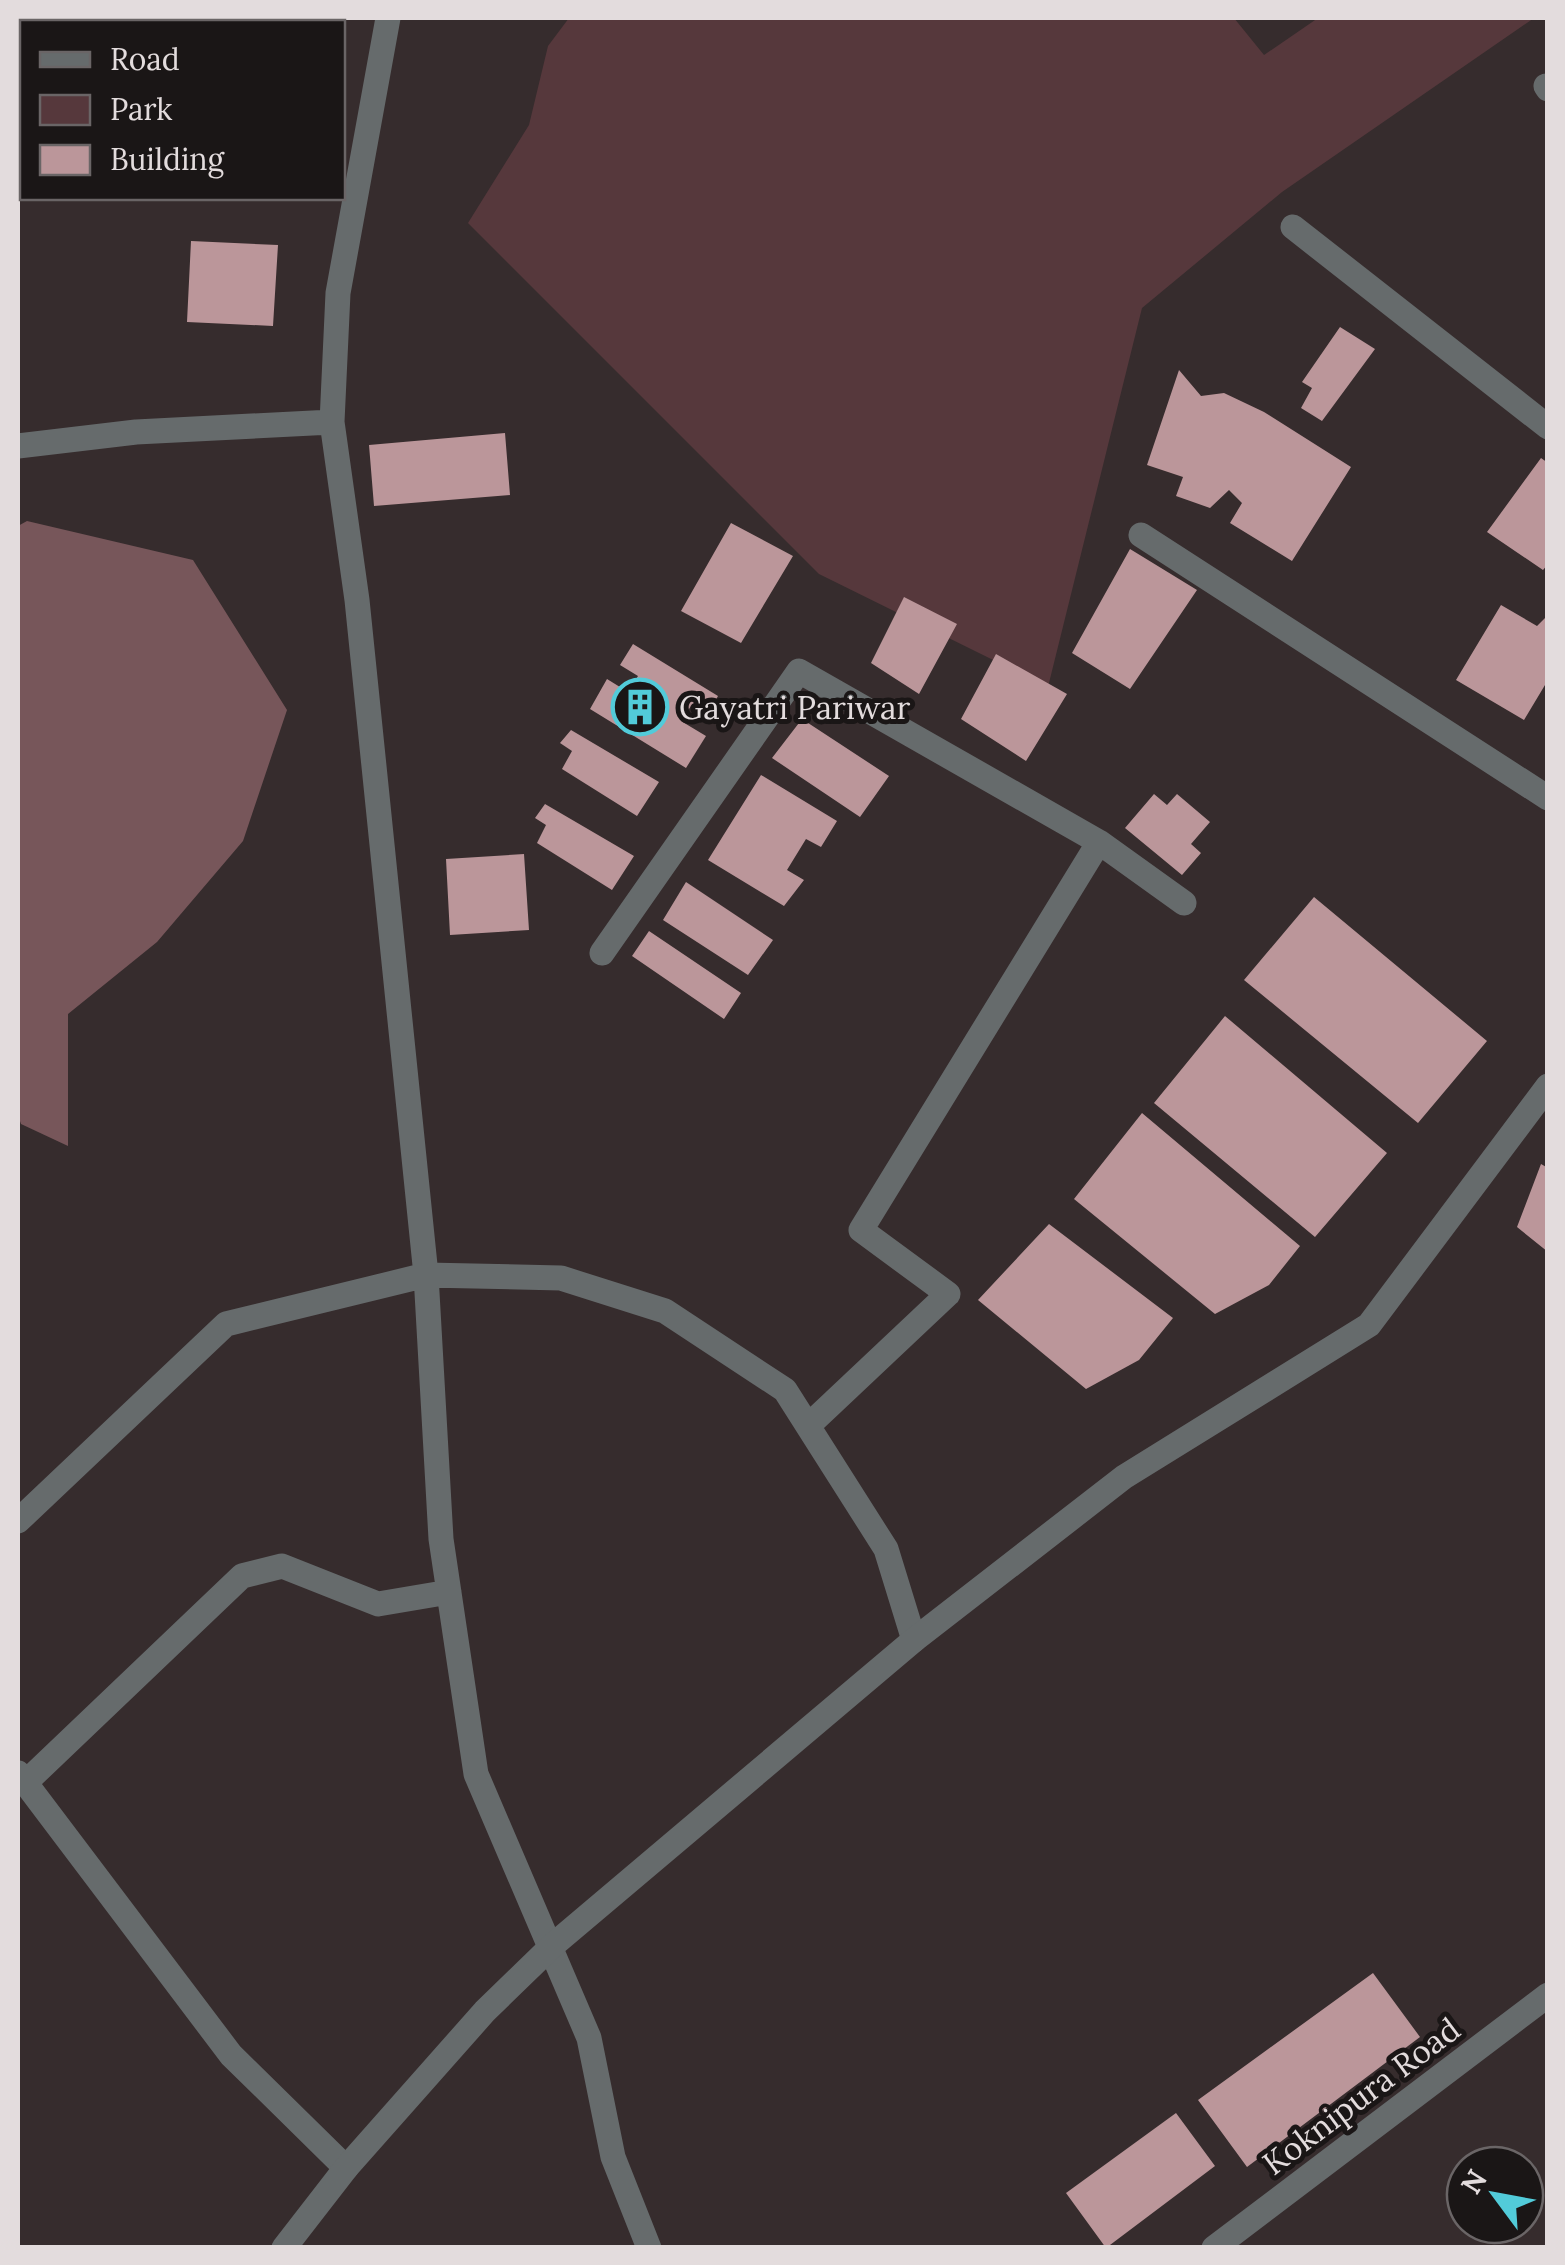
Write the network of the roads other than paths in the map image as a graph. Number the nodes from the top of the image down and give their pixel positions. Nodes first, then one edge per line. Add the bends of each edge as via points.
1 (388, 18) edge
2 (1293, 228) dead end
3 (332, 422) junction
4 (1548, 427) edge
5 (18, 446) edge
6 (1141, 535) dead end
7 (1548, 798) edge
8 (1099, 842) junction
9 (1184, 903) dead end
10 (602, 953) dead end
11 (1548, 1086) edge
12 (426, 1275) junction
13 (808, 1426) junction
14 (18, 1521) edge
15 (448, 1592) junction
16 (914, 1640) junction
17 (21, 1778) edge
18 (552, 1946) junction
19 (1548, 1996) edge
20 (346, 2168) junction
21 (284, 2248) edge
22 (649, 2248) edge
23 (1214, 2248) edge

1 - 3 street via 338,293
2 - 4 street
3 - 5 street
3 - 12 street via 358,600
6 - 7 street
8 - 9 street
8 - 10 street via 799,671
8 - 13 street via 861,1230 948,1294
11 - 16 street via 1369,1325 1124,1477
12 - 13 street via 561,1278 665,1311 785,1390
12 - 14 street via 226,1324
12 - 15 street
13 - 16 street via 886,1549
15 - 17 street via 378,1604 282,1566 242,1576
15 - 18 street via 476,1774
16 - 18 street
17 - 20 street via 231,2055
18 - 20 street
18 - 22 street via 590,2038 613,2157
19 - 23 street, Koknipura Road
20 - 21 street

